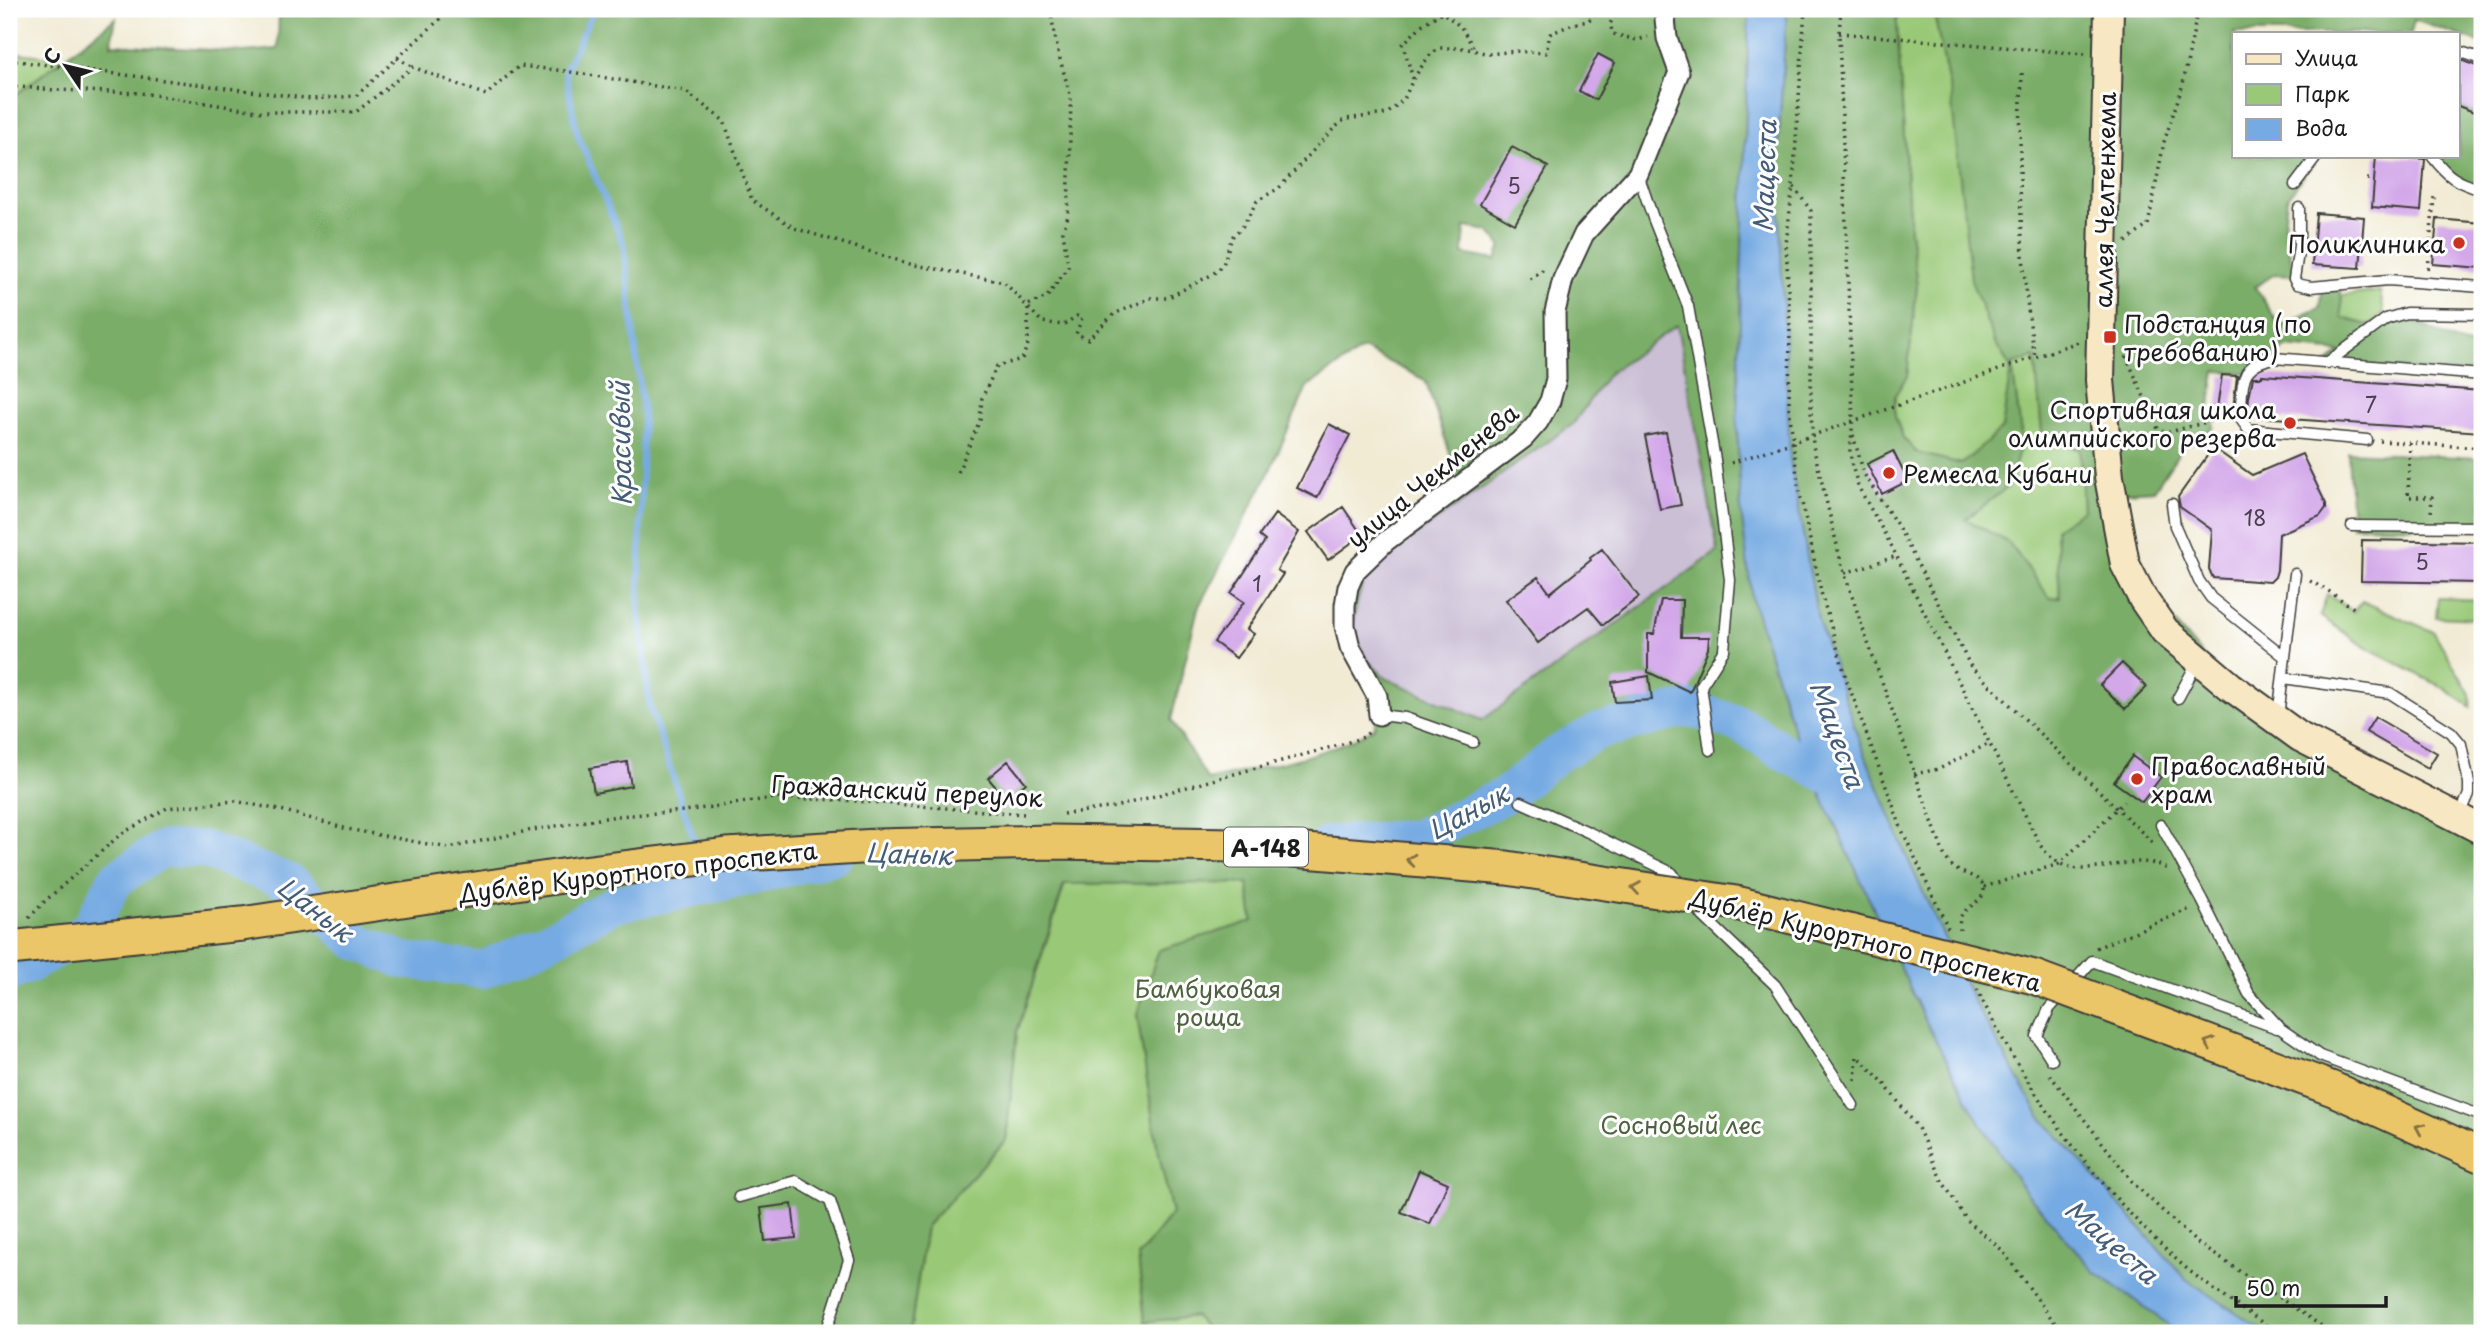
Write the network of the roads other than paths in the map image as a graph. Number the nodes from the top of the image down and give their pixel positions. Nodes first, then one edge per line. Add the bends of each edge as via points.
1 (1664, 9) edge
2 (2109, 9) edge
3 (2460, 52) edge
4 (2482, 59) edge
5 (2315, 158) edge
6 (2434, 158) edge
7 (1638, 174) junction
8 (2295, 185) dead end
9 (2482, 190) edge
10 (2299, 208) dead end
11 (2482, 287) edge
12 (2482, 314) edge
13 (2327, 363) junction
14 (2482, 375) edge
15 (2367, 440) road end
16 (2172, 504) dead end
17 (2352, 526) dead end
18 (2482, 527) edge
19 (2295, 574) road end
20 (2285, 657) junction
21 (2198, 659) junction
22 (2283, 678) junction
23 (2178, 698) dead end
24 (1379, 715) joint
25 (2278, 721) junction
26 (1473, 743) dead end
27 (1710, 750) dead end
28 (1521, 802) dead end
29 (2470, 824) edge
30 (2161, 825) dead end
31 (9, 948) edge
32 (2281, 1030) junction
33 (2048, 1063) road end
34 (1853, 1105) road end
35 (2482, 1115) edge
36 (2482, 1156) edge
37 (739, 1196) dead end
38 (826, 1333) edge

1 - 7 street, улица Чекменева via 1667,38 1679,72
2 - 21 main road, аллея Челтенхема via 2099,380 2109,477 2125,564 2165,631
3 - 4 lane
5 - 8 lane
6 - 9 lane via 2447,176
7 - 24 street, улица Чекменева via 1584,234 1563,279 1555,312 1556,379 1538,422 1524,438 1386,541 1355,571 1348,587 1345,626 1350,647 1377,696
7 - 27 lane via 1688,306 1715,460 1730,580 1724,650 1702,686
10 - 11 lane via 2297,284 2388,280
12 - 13 lane via 2406,313 2386,319
13 - 14 lane
13 - 15 lane via 2274,358 2252,365 2245,373 2240,418 2248,429 2260,432
16 - 20 lane via 2175,526 2211,598
17 - 18 lane
19 - 20 lane
20 - 22 lane
21 - 23 lane
21 - 25 main road, аллея Челтенхема
22 - 25 lane
22 - 29 lane via 2390,693 2451,732 2461,744 2469,783
24 - 26 lane via 1405,718
25 - 29 main road, аллея Челтенхема
28 - 34 lane via 1672,873 1703,916 1775,985
30 - 32 lane via 2249,994
36 -> 31 highway, Дублёр Курортного проспекта / А-148, bridge via 2333,1089 2034,977 1736,903 1507,868 1288,849 1052,842 727,855 242,924
32 - 33 lane via 2092,961 2049,1009 2037,1036
32 - 35 lane via 2320,1056
37 - 38 lane via 796,1181 830,1201 849,1261

